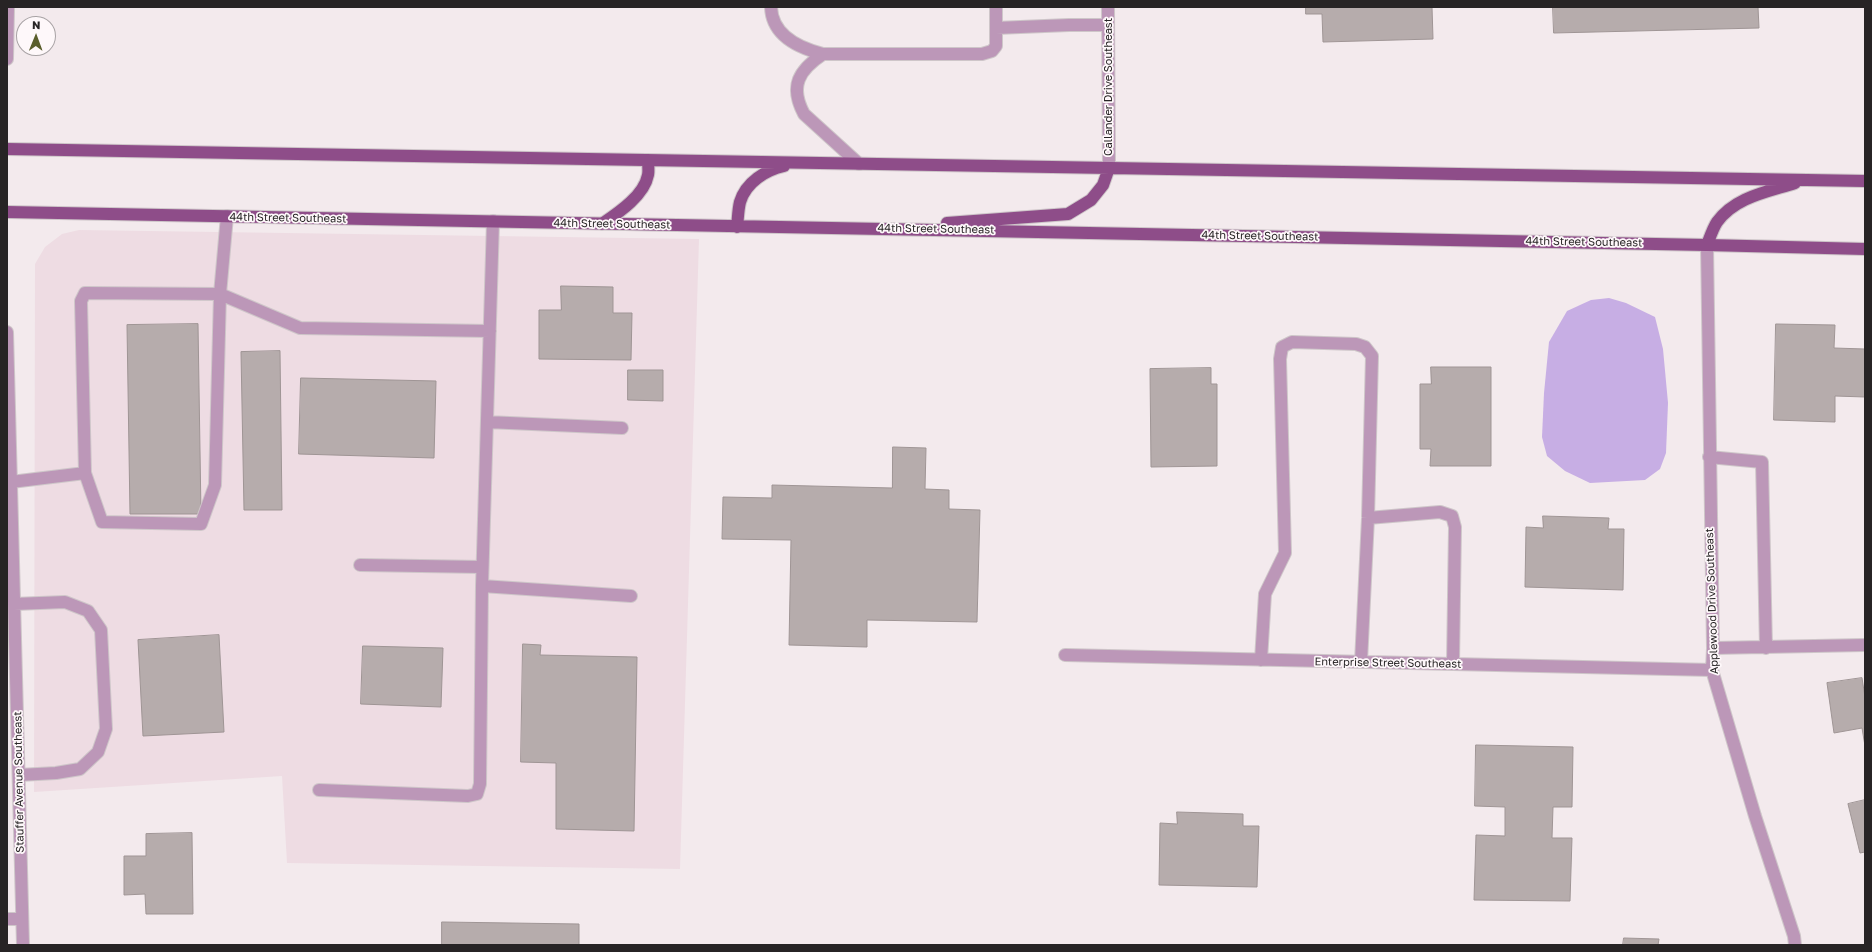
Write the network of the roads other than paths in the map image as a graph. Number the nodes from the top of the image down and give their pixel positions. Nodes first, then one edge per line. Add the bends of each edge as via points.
1 (8, 7) edge
2 (771, 7) edge
3 (996, 7) edge
4 (1108, 7) edge
5 (1108, 25) junction
6 (996, 28) junction
7 (823, 54) junction
8 (7, 59) edge
9 (7, 149) edge
10 (648, 160) junction
11 (801, 162) junction
12 (859, 164) junction
13 (1109, 168) junction
14 (1805, 180) junction
15 (1865, 181) edge
16 (7, 212) edge
17 (227, 216) junction
18 (493, 222) junction
19 (602, 224) junction
20 (737, 227) junction
21 (866, 228) junction
22 (1707, 244) junction
23 (1865, 249) edge
24 (220, 294) junction
25 (490, 331) junction
26 (7, 332) edge
27 (487, 422) junction
28 (622, 428) dead end
29 (1709, 458) junction
30 (85, 473) junction
31 (11, 482) junction
32 (1368, 518) junction
33 (360, 565) dead end
34 (482, 568) junction
35 (10, 580) edge
36 (482, 586) junction
37 (632, 596) dead end
38 (14, 604) junction
39 (1865, 645) edge
40 (1713, 648) junction
41 (1766, 648) junction
42 (1065, 655) dead end
43 (1261, 660) junction
44 (1360, 662) junction
45 (1453, 664) junction
46 (1712, 670) junction
47 (19, 775) junction
48 (319, 790) dead end
49 (7, 919) edge
50 (22, 919) junction
51 (23, 945) edge
52 (1795, 945) edge

1 - 8 street
2 - 7 street via 773,23 788,40 805,50
3 - 6 street
4 - 5 street, Callander Drive Southeast
5 - 6 street
5 - 13 street, Callander Drive Southeast
6 - 7 street via 996,46 992,51 982,54
7 - 12 street via 810,63 802,73 797,83 796,95 804,114
9 - 10 main road
10 - 11 main road
10 - 19 main road via 648,175 643,187 624,210
11 - 12 main road
11 - 20 main road via 771,169 753,181 740,200
12 - 13 main road
13 - 14 main road
13 - 21 main road via 1103,185 1091,200 1068,214
14 - 15 main road
14 - 22 main road via 1748,198 1732,206 1717,222
16 - 17 main road, 44th Street Southeast
17 - 18 main road, 44th Street Southeast
17 - 24 street
18 - 19 main road, 44th Street Southeast
18 - 25 street
19 - 20 main road, 44th Street Southeast
20 - 21 main road, 44th Street Southeast
21 - 22 main road, 44th Street Southeast
22 - 23 main road, 44th Street Southeast
22 - 29 street, Applewood Drive Southeast
24 - 25 street via 300,328
24 - 30 street via 91,292 82,296
24 - 30 street via 215,485 201,524 102,522
25 - 27 street
26 - 31 street, Stauffer Avenue Southeast
27 - 28 street
27 - 34 street
29 - 40 street, Applewood Drive Southeast
29 - 41 street via 1762,462
30 - 31 street
31 - 35 street, Stauffer Avenue Southeast
32 - 43 street via 1372,356 1365,347 1356,344 1292,342 1282,347 1280,359 1285,553 1265,594
32 - 44 street
32 - 45 street via 1440,512 1452,516 1455,527
33 - 34 street
34 - 36 street
35 - 38 street, Stauffer Avenue Southeast
36 - 37 street
36 - 48 street via 480,784 477,794 468,796
38 - 47 street, Stauffer Avenue Southeast
38 - 47 street via 65,602 88,611 101,630 106,728 98,752 80,769
39 - 41 street
40 - 41 street
40 - 46 street, Applewood Drive Southeast
42 - 43 street, Enterprise Street Southeast
43 - 44 street, Enterprise Street Southeast
44 - 45 street, Enterprise Street Southeast
45 - 46 street, Enterprise Street Southeast
46 - 52 street, Applewood Drive Southeast
47 - 50 street, Stauffer Avenue Southeast
49 - 50 street
50 - 51 street, Stauffer Avenue Southeast

